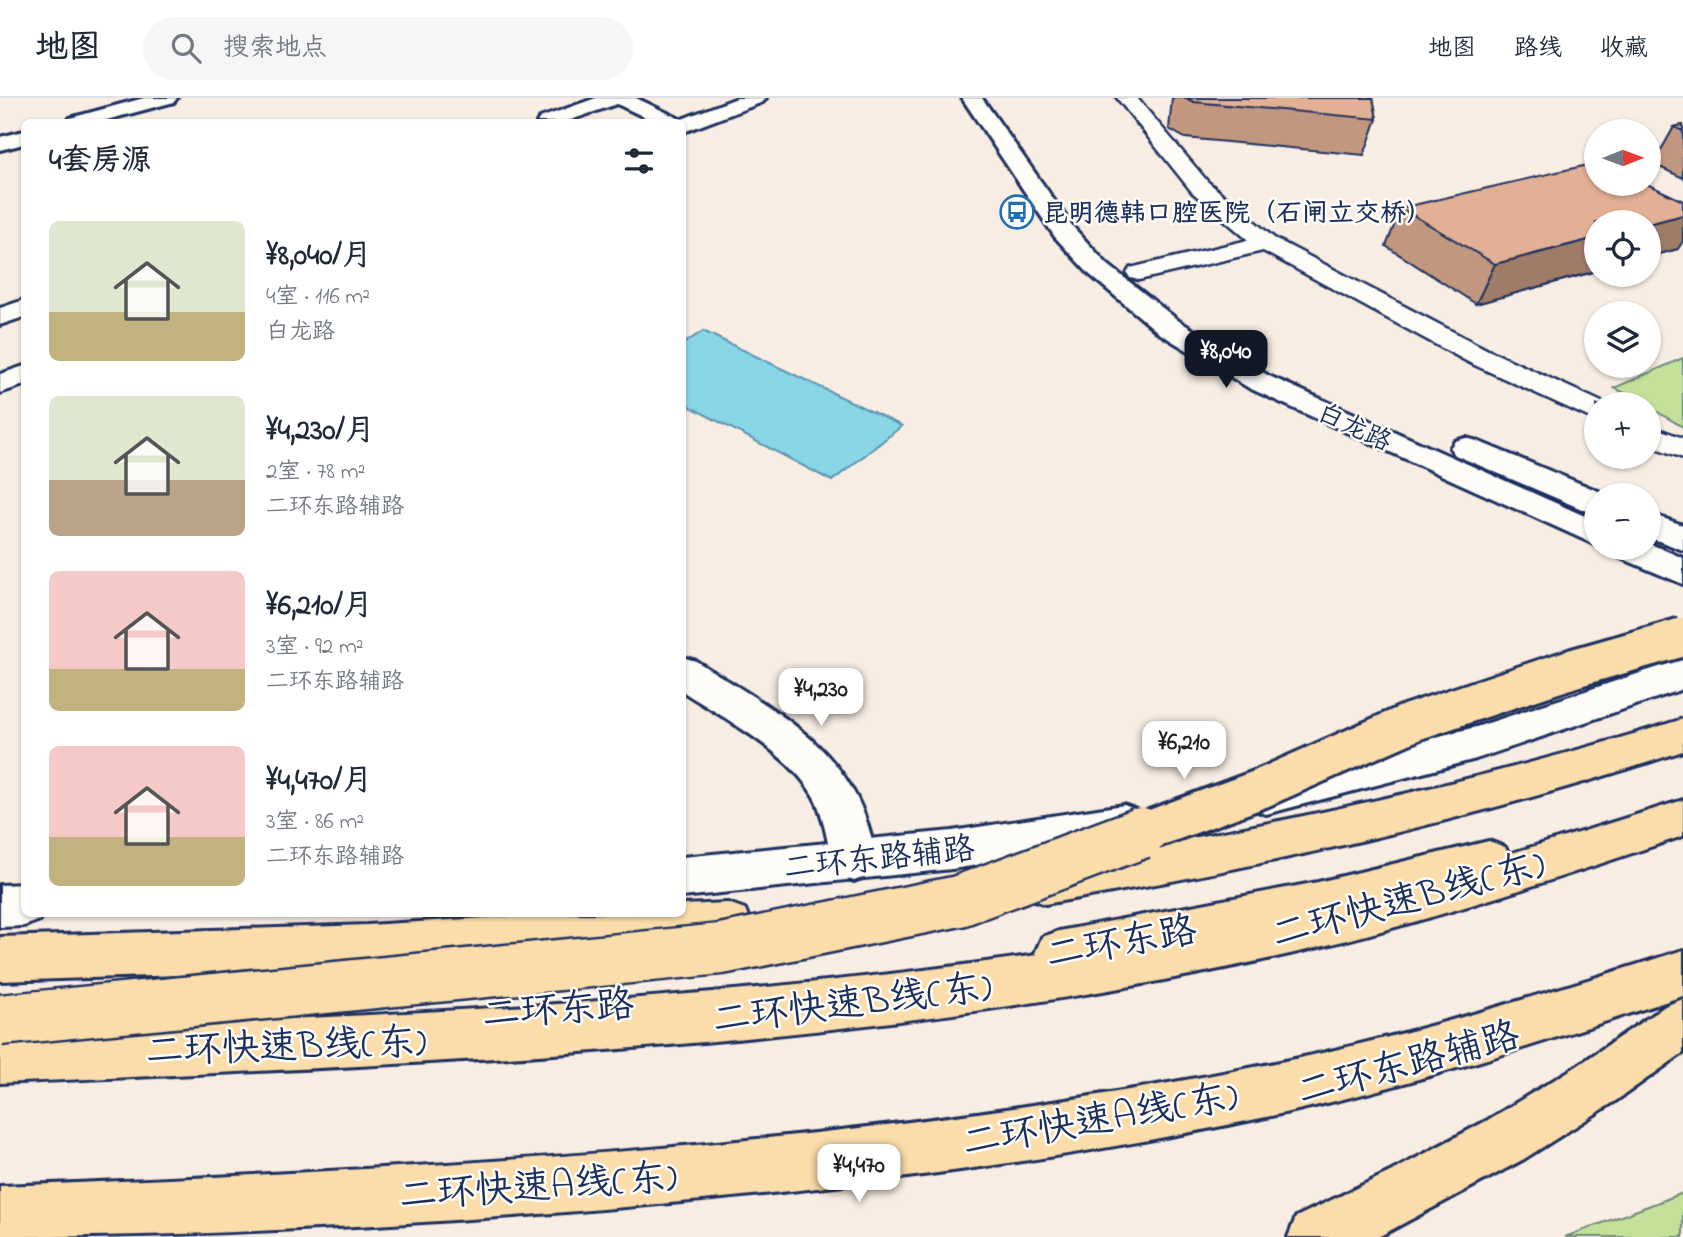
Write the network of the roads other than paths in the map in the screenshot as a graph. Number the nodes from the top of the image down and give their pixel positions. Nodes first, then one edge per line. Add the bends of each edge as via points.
1 (167, 98) edge
2 (756, 98) edge
3 (972, 98) edge
4 (998, 98) edge
5 (1127, 98) edge
6 (627, 99) edge
7 (88, 119) edge
8 (557, 119) edge
9 (665, 119) edge
10 (686, 124) edge
11 (21, 138) edge
12 (0, 144) edge
13 (1266, 243) junction
14 (1139, 272) junction
15 (21, 310) edge
16 (0, 317) edge
17 (21, 376) edge
18 (0, 384) edge
19 (1584, 405) edge
20 (1661, 440) edge
21 (1683, 450) edge
22 (1584, 497) edge
23 (1584, 529) edge
24 (1661, 529) edge
25 (1683, 538) edge
26 (1656, 560) edge
27 (1683, 572) edge
28 (1683, 637) edge
29 (686, 674) edge
30 (1683, 674) edge
31 (1683, 735) edge
32 (1683, 804) edge
33 (1683, 818) edge
34 (854, 861) junction
35 (686, 877) edge
36 (21, 905) edge
37 (0, 906) edge
38 (0, 959) edge
39 (1683, 973) edge
40 (1683, 979) edge
41 (0, 1020) edge
42 (1683, 1023) edge
43 (0, 1032) edge
44 (0, 1057) edge
45 (0, 1214) edge
46 (0, 1225) edge
47 (1316, 1237) edge

1 - 7 street
2 - 10 street
3 - 23 street, 白龙路 via 1064,232 1098,269 1169,327 1259,382
4 - 14 street, 白龙路 via 1082,212
5 - 13 street via 1200,187
6 - 8 street
6 - 9 street
11 - 12 street
13 - 14 street
13 - 19 street via 1478,356
14 - 22 street, 白龙路 via 1196,317 1282,368
15 - 16 street
17 - 18 street
20 - 21 street
24 - 25 street
26 - 27 street
28 - 41 main road, bridge via 1412,722 1260,789 958,901 721,949
29 - 34 street via 799,750 831,788 849,830
30 - 34 street, 二环东路辅路 via 1476,743 1289,791 1126,824
31 - 38 main road, 二环东路, bridge via 1538,779 1282,841 1146,868 861,911 505,940
32 - 43 main road, 二环东路 via 1534,849 1318,903 1147,937 872,981 494,1013
33 - 44 main road, 二环快速B线(东) via 1525,870 1371,912 1197,950 990,987 757,1015 513,1034
34 - 35 street, 二环东路辅路
36 - 37 street
39 - 45 main road, 二环快速A线(东) via 1559,1014 1367,1067 1158,1111 905,1150 468,1192
40 - 46 street, 二环东路辅路 via 1528,1031 1361,1076 1220,1108 1023,1144 618,1192 295,1213
42 - 47 main road via 1530,1127 1407,1195

